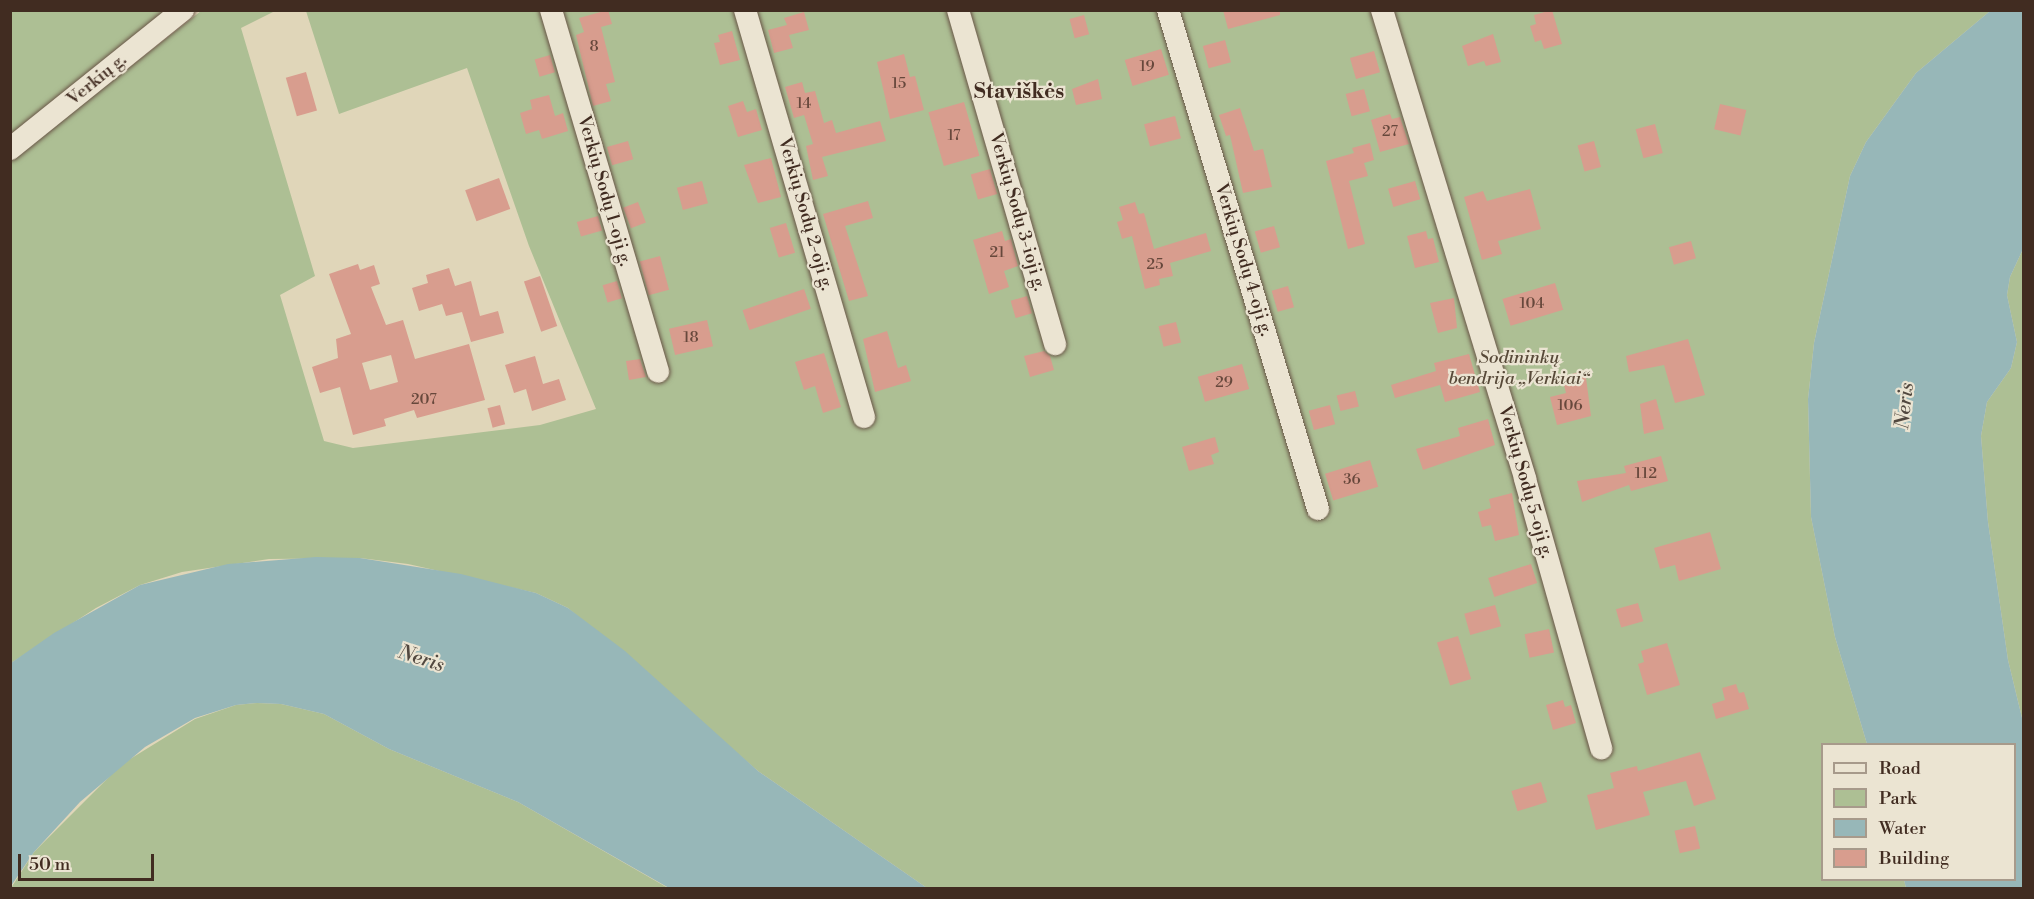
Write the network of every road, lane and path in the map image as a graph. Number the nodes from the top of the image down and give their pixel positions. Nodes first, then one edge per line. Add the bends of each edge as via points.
1 (183, 10) edge
2 (551, 10) edge
3 (745, 10) edge
4 (958, 10) edge
5 (1168, 10) edge
6 (1382, 10) edge
7 (157, 20) edge
8 (10, 149) edge
9 (1055, 344) dead end
10 (658, 371) dead end
11 (864, 417) dead end
12 (1318, 509) dead end
13 (1601, 748) dead end

1 - 7 street, Verkių g.
2 - 10 street, Verkių Sodų 1-oji g.
3 - 11 street, Verkių Sodų 2-oji g.
4 - 9 street, Verkių Sodų 3-ioji g.
5 - 12 street, Verkių Sodų 4-oji g.
6 - 13 street, Verkių Sodų 5-oji g. via 1525,479
7 - 8 street, Verkių g.

